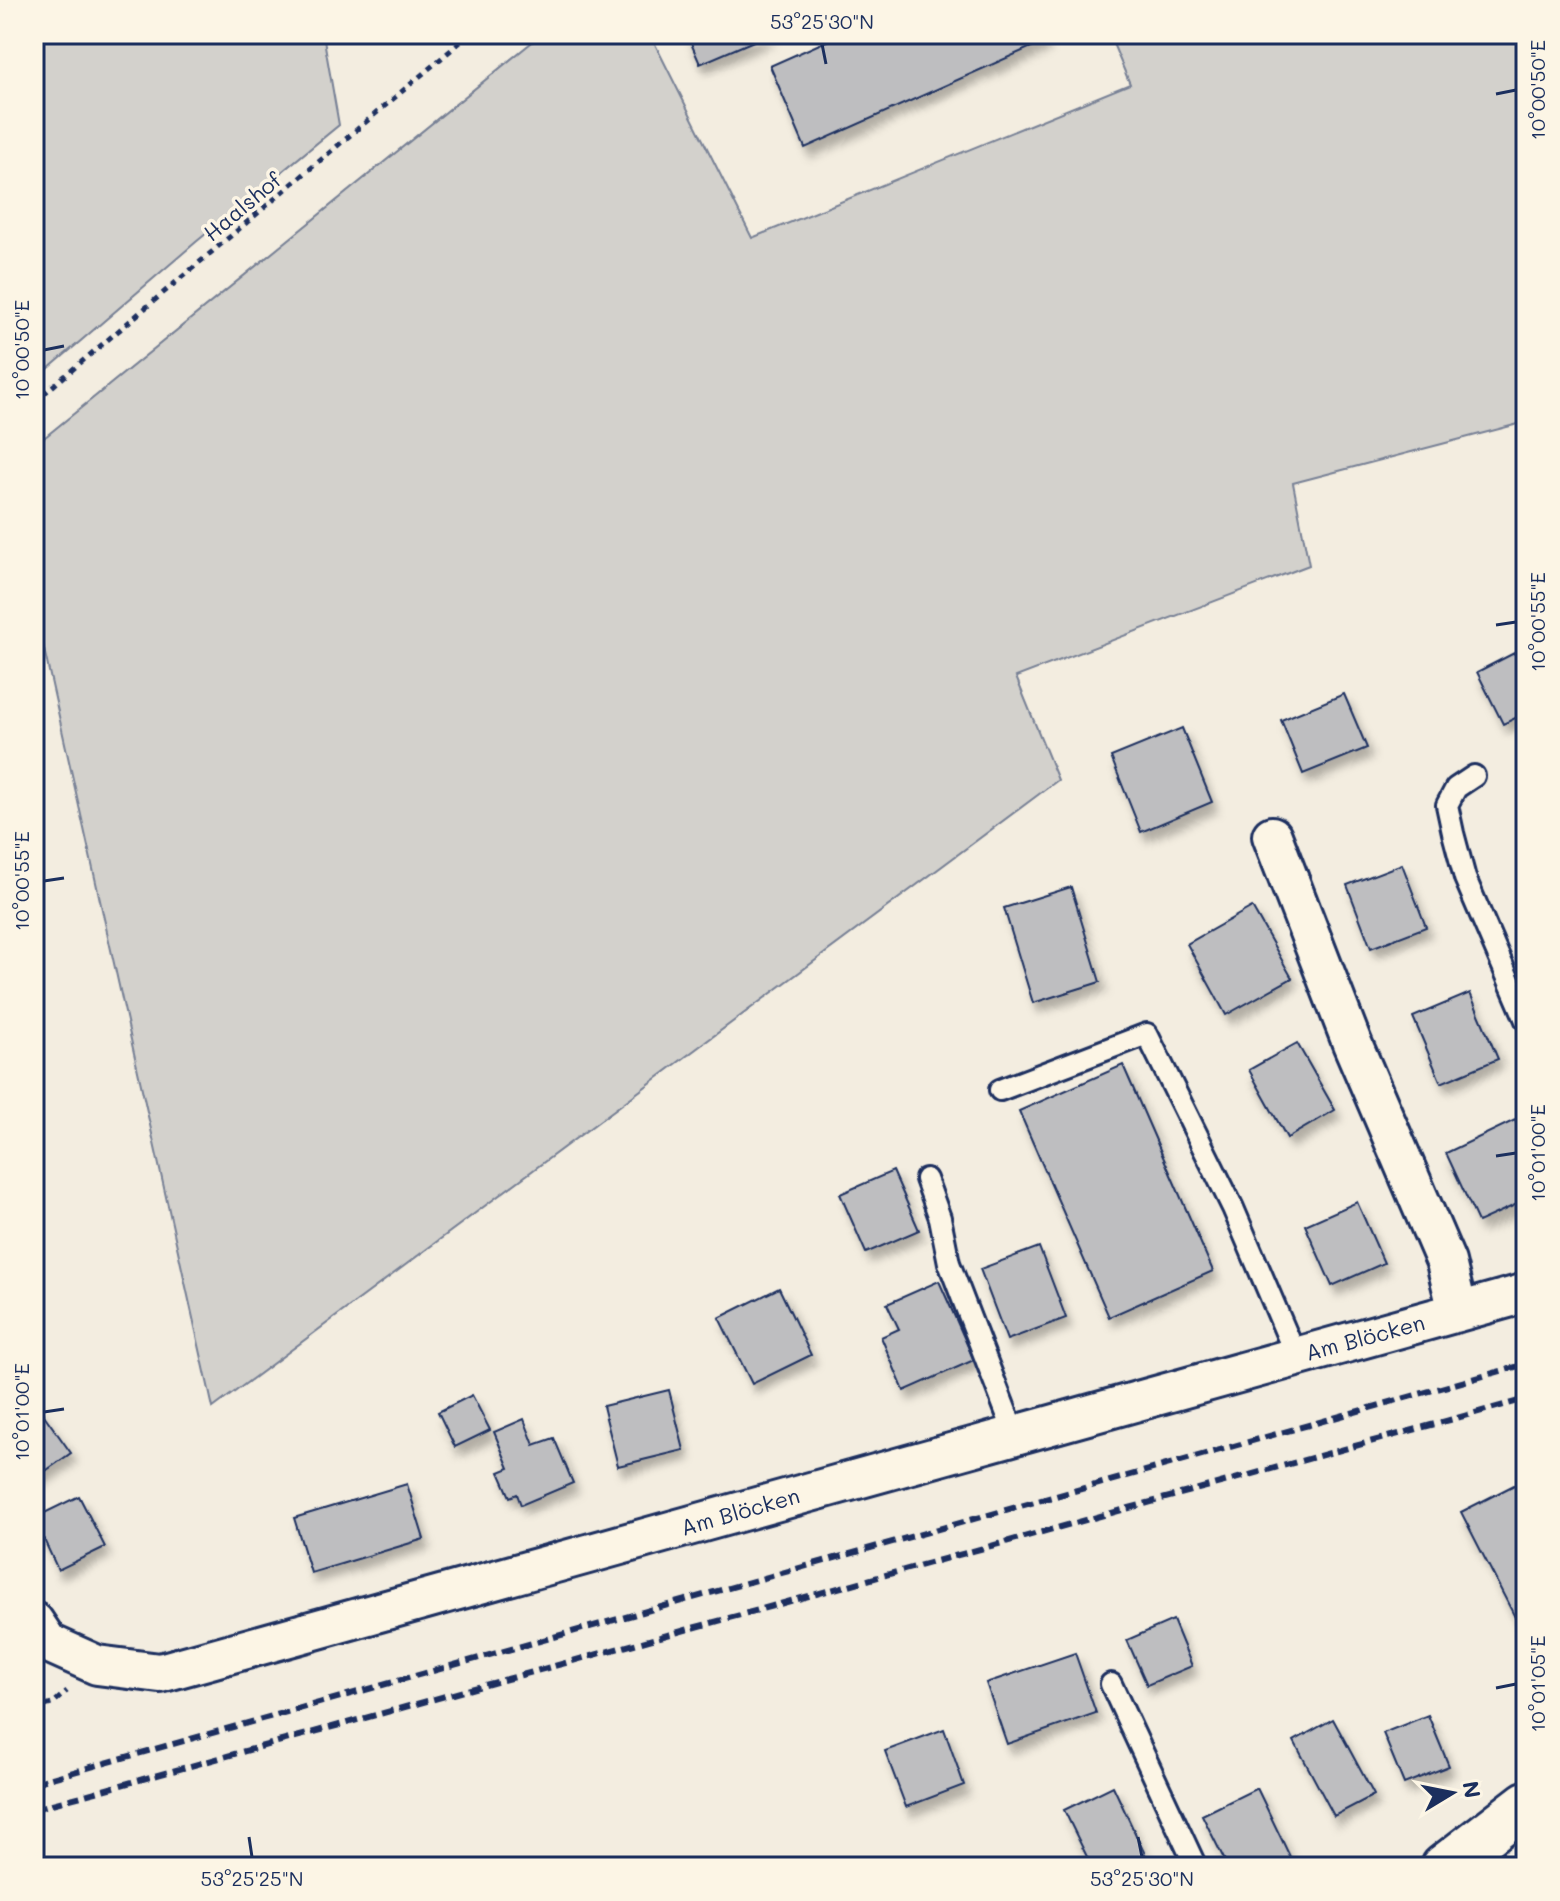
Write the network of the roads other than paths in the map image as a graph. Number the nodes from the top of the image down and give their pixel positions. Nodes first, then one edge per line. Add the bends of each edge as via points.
1 (1474, 776) dead end
2 (1272, 836) dead end
3 (1526, 1020) edge
4 (1000, 1090) dead end
5 (926, 1179) dead end
6 (1526, 1293) edge
7 (1458, 1312) junction
8 (1296, 1356) junction
9 (1015, 1435) junction
10 (34, 1622) edge
11 (1111, 1684) dead end
12 (1519, 1818) edge
13 (1196, 1867) edge
14 (1444, 1867) edge

1 - 3 lane via 1456,788 1447,805 1465,878
2 - 7 street via 1352,1043 1446,1262
4 - 8 lane via 1147,1034 1233,1208
5 - 9 lane via 949,1263
6 - 7 street, Am Blöcken
7 - 8 street, Am Blöcken
8 - 9 street, Am Blöcken
9 - 10 street, Am Blöcken via 160,1673 97,1665 48,1643
11 - 13 lane
12 - 14 street

